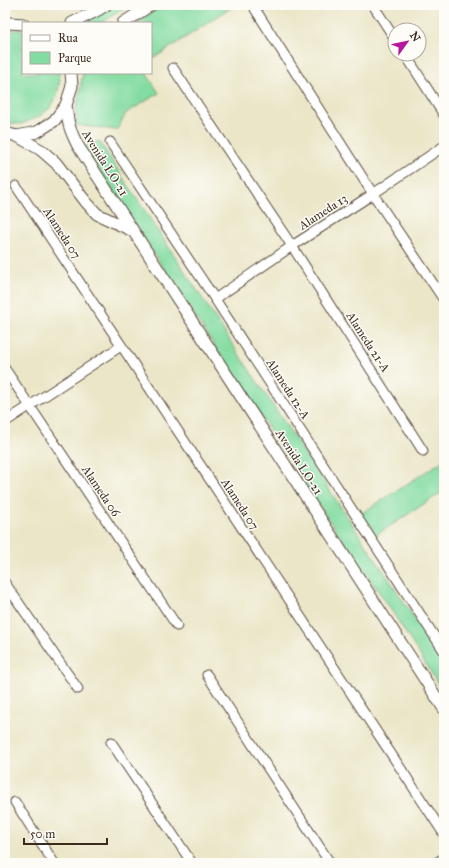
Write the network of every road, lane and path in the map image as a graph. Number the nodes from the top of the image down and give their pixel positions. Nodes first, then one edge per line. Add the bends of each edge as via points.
1 (106, 5) edge
2 (151, 5) edge
3 (373, 5) edge
4 (255, 9) dead end
5 (7, 22) edge
6 (74, 22) edge
7 (125, 22) edge
8 (22, 24) edge
9 (387, 27) edge
10 (410, 62) edge
11 (173, 68) dead end
12 (71, 74) edge
13 (66, 105) junction
14 (444, 115) edge
15 (5, 134) edge
16 (17, 136) junction
17 (110, 142) dead end
18 (444, 146) edge
19 (16, 186) dead end
20 (373, 194) junction
21 (132, 230) junction
22 (292, 246) junction
23 (215, 299) junction
24 (444, 300) edge
25 (121, 346) junction
26 (5, 369) edge
27 (29, 406) junction
28 (5, 422) edge
29 (423, 451) dead end
30 (5, 583) edge
31 (177, 626) dead end
32 (444, 651) edge
33 (207, 675) dead end
34 (78, 689) dead end
35 (444, 709) edge
36 (111, 742) dead end
37 (15, 802) dead end
38 (444, 834) edge
39 (444, 858) edge
40 (54, 863) edge
41 (192, 863) edge
42 (330, 863) edge
43 (436, 863) edge

1 - 6 street
2 - 7 street
3 - 9 street
4 - 20 street
5 - 8 street
10 - 14 street
11 - 22 street, Alameda 21-A
12 - 13 street via 72,86
13 - 16 street via 54,121 37,132
13 - 21 street, Avenida LO-21 via 71,134
15 - 16 street
16 - 21 street via 41,150 56,163 97,214
17 - 23 street, Alameda 12-A
18 - 20 street, Alameda 13
19 - 25 street, Alameda 07
20 - 22 street, Alameda 13
20 - 24 street
21 - 35 street, Avenida LO-21
22 - 23 street, Alameda 13
22 - 29 street, Alameda 21-A
23 - 32 street, Alameda 12-A
25 - 27 street
25 - 38 street, Alameda 07
26 - 27 street, Alameda 06
27 - 28 street
27 - 31 street, Alameda 06
30 - 34 street
33 - 42 street
36 - 41 street
37 - 40 street
39 - 43 street

